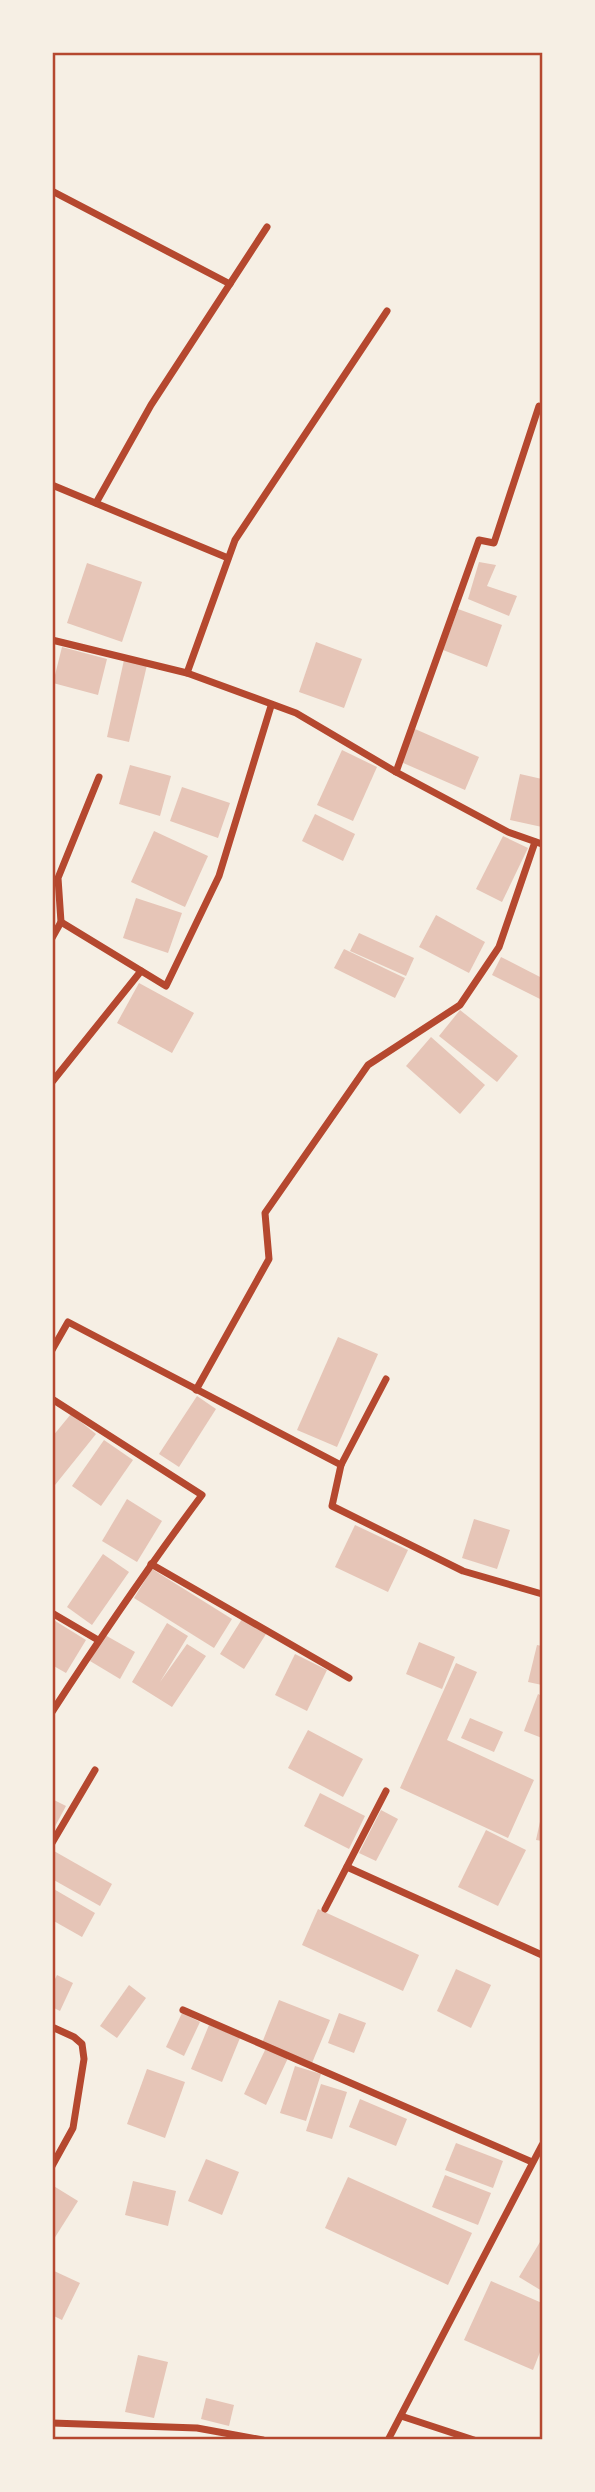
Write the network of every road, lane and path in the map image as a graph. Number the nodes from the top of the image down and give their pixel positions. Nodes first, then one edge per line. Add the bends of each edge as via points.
1 (52, 191) edge
2 (267, 227) dead end
3 (230, 284) junction
4 (387, 310) dead end
5 (542, 409) edge
6 (52, 485) edge
7 (96, 503) junction
8 (228, 558) junction
9 (52, 640) edge
10 (187, 673) junction
11 (271, 706) junction
12 (396, 772) junction
13 (99, 777) dead end
14 (539, 843) edge
15 (61, 922) junction
16 (52, 938) edge
17 (141, 971) junction
18 (52, 1082) edge
19 (52, 1350) edge
20 (386, 1380) dead end
21 (196, 1390) junction
22 (52, 1399) edge
23 (341, 1465) junction
24 (150, 1564) junction
25 (542, 1594) edge
26 (52, 1613) edge
27 (98, 1640) junction
28 (349, 1678) dead end
29 (52, 1712) edge
30 (95, 1770) dead end
31 (386, 1791) dead end
32 (52, 1843) edge
33 (347, 1867) junction
34 (325, 1909) dead end
35 (542, 1955) edge
36 (183, 2010) dead end
37 (52, 2027) edge
38 (542, 2145) edge
39 (532, 2161) junction
40 (52, 2166) edge
41 (401, 2416) junction
42 (52, 2423) edge
43 (262, 2440) edge
44 (388, 2440) edge
45 (474, 2440) edge

1 - 3 street
2 - 3 street
3 - 7 street via 151,405
4 - 8 street via 235,540
5 - 12 street via 539,407 494,543 479,540
6 - 7 street
7 - 8 street
8 - 10 street
9 - 10 street
10 - 11 street
11 - 12 street via 296,713
11 - 17 street via 219,876 166,986
12 - 14 street via 508,832
13 - 15 street via 58,878
14 - 21 street via 499,947 460,1005 368,1065 265,1213 269,1259
15 - 16 street
15 - 17 street
17 - 18 street
19 - 21 street via 68,1322
20 - 23 street
21 - 23 street
22 - 24 street via 202,1495
23 - 25 street via 332,1506 463,1570
24 - 27 street
24 - 28 street
26 - 27 street
27 - 29 street
30 - 32 street
31 - 33 street
33 - 34 street
33 - 35 street
36 - 39 street
37 - 40 street via 74,2036 82,2044 85,2059 74,2128
38 - 39 street
39 - 41 street
41 - 44 street
41 - 45 street
42 - 43 street via 197,2428

